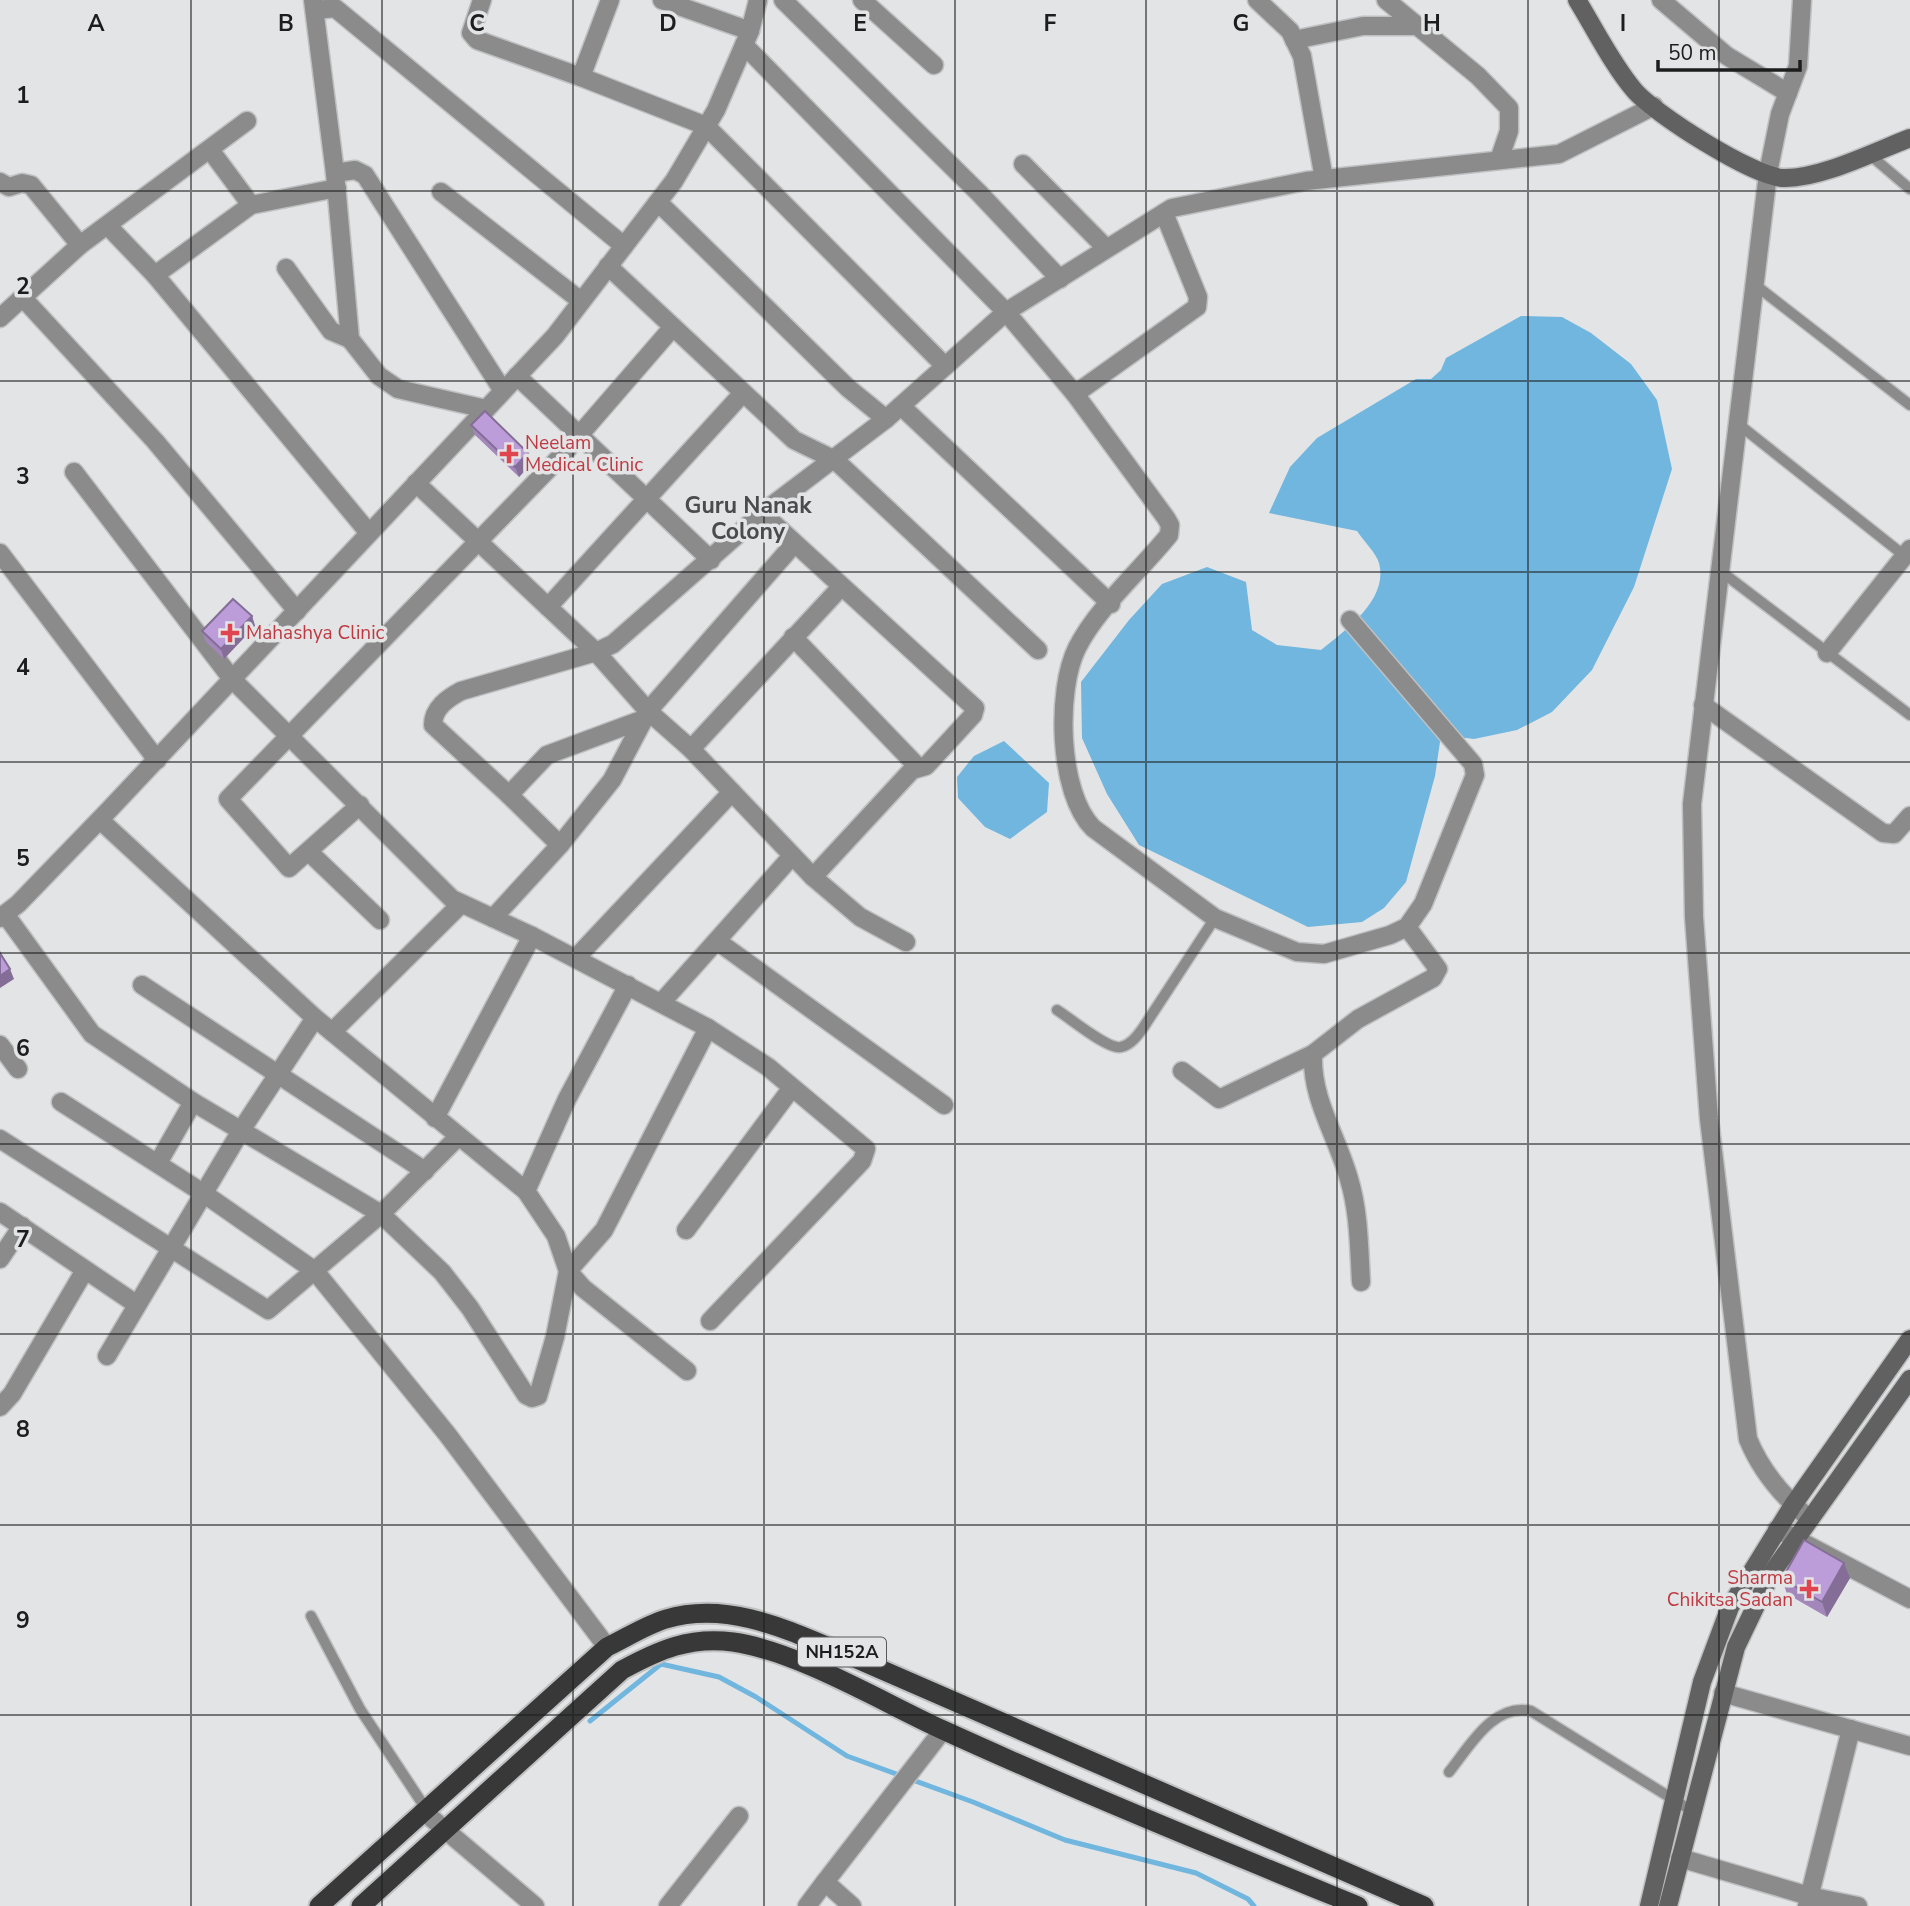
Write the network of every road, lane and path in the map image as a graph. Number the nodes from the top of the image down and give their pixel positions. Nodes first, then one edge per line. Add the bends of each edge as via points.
1 (482, 0) edge
2 (610, 0) edge
3 (662, 0) edge
4 (758, 0) edge
5 (783, 0) edge
6 (862, 0) edge
7 (1257, 0) edge
8 (1386, 0) edge
9 (1577, 0) edge
10 (1661, 0) edge
11 (1802, 0) edge
12 (337, 4) edge
13 (314, 5) edge
14 (1416, 26) junction
15 (747, 38) junction
16 (1294, 40) junction
17 (934, 65) dead end
18 (582, 77) junction
19 (1788, 93) junction
20 (1654, 106) junction
21 (247, 121) dead end
22 (706, 126) junction
23 (1910, 138) edge
24 (211, 150) junction
25 (1868, 154) junction
26 (1499, 160) junction
27 (1023, 164) dead end
28 (1768, 173) junction
29 (1324, 179) junction
30 (336, 180) junction
31 (0, 182) edge
32 (1910, 189) edge
33 (441, 192) dead end
34 (657, 202) junction
35 (251, 205) junction
36 (1164, 213) junction
37 (108, 226) junction
38 (80, 245) junction
39 (624, 246) junction
40 (1106, 248) junction
41 (608, 266) junction
42 (286, 268) dead end
43 (155, 275) junction
44 (1060, 279) junction
45 (1754, 284) junction
46 (581, 301) junction
47 (8, 306) edge
48 (1006, 312) junction
49 (673, 327) junction
50 (350, 339) junction
51 (945, 366) junction
52 (517, 376) junction
53 (503, 391) junction
54 (743, 393) junction
55 (1075, 394) junction
56 (1910, 405) edge
57 (901, 406) junction
58 (486, 409) junction
59 (886, 419) junction
60 (1737, 423) junction
61 (580, 435) junction
62 (835, 460) junction
63 (74, 472) dead end
64 (416, 483) junction
65 (647, 498) junction
66 (762, 513) junction
67 (369, 533) junction
68 (478, 541) junction
69 (794, 544) junction
70 (0, 553) edge
71 (1908, 555) edge
72 (711, 560) junction
73 (1719, 570) junction
74 (841, 587) junction
75 (1111, 604) junction
76 (548, 607) junction
77 (297, 611) junction
78 (1349, 620) dead end
79 (793, 637) junction
80 (1038, 650) dead end
81 (596, 652) junction
82 (1827, 653) junction
83 (232, 679) junction
84 (1703, 705) junction
85 (646, 715) junction
86 (1910, 715) edge
87 (288, 734) junction
88 (691, 749) junction
89 (157, 760) junction
90 (918, 767) junction
91 (732, 792) junction
92 (509, 795) junction
93 (359, 804) junction
94 (1910, 816) edge
95 (100, 820) junction
96 (560, 845) junction
97 (309, 852) junction
98 (792, 856) junction
99 (813, 877) junction
100 (460, 905) junction
101 (3, 916) edge
102 (493, 918) junction
103 (1216, 918) junction
104 (380, 920) dead end
105 (1407, 928) junction
106 (532, 936) junction
107 (717, 941) junction
108 (906, 942) dead end
109 (576, 958) junction
110 (142, 985) dead end
111 (628, 985) junction
112 (661, 1003) junction
113 (1057, 1010) dead end
114 (315, 1018) junction
115 (708, 1028) junction
116 (332, 1032) junction
117 (0, 1045) edge
118 (1313, 1054) junction
119 (18, 1069) dead end
120 (1182, 1071) dead end
121 (281, 1074) junction
122 (791, 1089) junction
123 (61, 1102) dead end
124 (193, 1102) junction
125 (944, 1105) dead end
126 (435, 1118) junction
127 (242, 1129) junction
128 (458, 1137) junction
129 (0, 1139) edge
130 (158, 1163) junction
131 (425, 1171) junction
132 (526, 1191) junction
133 (203, 1193) junction
134 (0, 1212) edge
135 (381, 1214) junction
136 (22, 1226) junction
137 (686, 1230) dead end
138 (170, 1248) junction
139 (0, 1259) edge
140 (85, 1270) junction
141 (315, 1271) junction
142 (568, 1271) junction
143 (1361, 1282) dead end
144 (136, 1304) junction
145 (710, 1321) dead end
146 (1910, 1339) edge
147 (107, 1356) dead end
148 (687, 1371) dead end
149 (1910, 1379) edge
150 (0, 1407) edge
151 (1793, 1505) junction
152 (1810, 1519) junction
153 (1777, 1528) junction
154 (1797, 1538) junction
155 (1910, 1599) edge
156 (311, 1616) dead end
157 (607, 1647) junction
158 (1723, 1693) junction
159 (1851, 1729) junction
160 (943, 1730) junction
161 (1910, 1746) edge
162 (1449, 1772) dead end
163 (1674, 1800) junction
164 (424, 1810) junction
165 (1692, 1811) junction
166 (739, 1816) dead end
167 (444, 1829) junction
168 (1680, 1858) junction
169 (825, 1882) junction
170 (1808, 1901) edge
171 (319, 1906) edge
172 (360, 1906) edge
173 (535, 1906) edge
174 (668, 1906) edge
175 (807, 1906) edge
176 (852, 1906) edge
177 (1358, 1906) edge
178 (1424, 1906) edge
179 (1648, 1906) edge
180 (1668, 1906) edge
181 (1858, 1906) edge

1 - 18 street via 471,28 474,38
2 - 18 street
3 - 15 street
4 - 15 street
5 - 44 street
6 - 17 street
7 - 16 street
8 - 14 street
9 - 20 main road via 1635,91
10 - 19 street via 1727,56
11 - 19 street via 1798,66
12 - 13 street
12 - 39 street
13 - 30 street
14 - 16 street via 1363,26
14 - 26 street via 1478,76 1508,108 1508,131
15 - 22 street
15 - 48 street
16 - 29 street via 1309,85
18 - 22 street
19 - 28 street
20 - 26 street via 1559,154
20 - 28 main road via 1740,163
21 - 24 street
22 - 34 street
22 - 51 street
23 - 25 main road
24 - 35 street
24 - 37 street
25 - 28 main road via 1782,179
25 - 32 lane
26 - 29 street
27 - 40 street
28 - 45 street
29 - 36 street
30 - 35 street
30 - 50 street
30 - 53 street via 355,170 365,175
31 - 38 street via 9,187 31,185
33 - 46 street
34 - 39 street
34 - 59 street via 848,388
35 - 43 street
36 - 40 street
36 - 55 street via 1198,297 1197,307
37 - 38 street
37 - 43 street
38 - 47 street
39 - 41 street
40 - 44 street
41 - 46 street
41 - 49 street
42 - 50 street via 331,331
43 - 67 street
44 - 48 street
45 - 56 lane
45 - 60 street
46 - 52 street
47 - 77 street via 155,441
48 - 51 street
48 - 55 street
49 - 54 street
49 - 61 street
50 - 58 street via 379,376 398,390
51 - 57 street
52 - 53 street
52 - 61 street
53 - 58 street
54 - 62 street via 794,440
54 - 65 street
55 - 75 street via 1170,526 1168,535
57 - 59 street
57 - 75 street
58 - 64 street
59 - 62 street
60 - 71 lane
60 - 73 street
61 - 65 street
61 - 68 street
62 - 66 street
62 - 80 street
63 - 83 street
64 - 67 street
64 - 68 street
65 - 72 street
65 - 76 street
66 - 69 street
66 - 72 street
67 - 77 street
68 - 76 street
68 - 87 street
69 - 74 street
69 - 85 street
70 - 89 street
71 - 82 street
72 - 81 street via 640,622
73 - 82 lane
73 - 84 street
74 - 79 street
74 - 90 street via 973,703 973,715 926,766
75 - 103 street via 1086,633 1068,668 1066,765 1086,821
76 - 81 street
77 - 83 street
78 - 105 street via 1475,770 1423,904
79 - 88 street
79 - 90 street
81 - 85 street
81 - 92 street via 461,691 444,701 434,717 433,724
82 - 86 lane
83 - 87 street
83 - 89 street
84 - 94 street via 1883,833 1894,834
84 - 151 street via 1692,804 1694,917 1709,1119 1748,1439 1764,1471
85 - 88 street
85 - 92 street via 547,755
85 - 96 street via 612,780
87 - 93 street
87 - 97 street via 228,801 288,868
88 - 91 street
89 - 95 street
90 - 99 street
91 - 98 street
91 - 109 street
92 - 96 street
93 - 97 street
93 - 100 street
95 - 101 street
95 - 114 street
96 - 102 street
97 - 104 street
98 - 99 street
98 - 107 street
99 - 108 street via 860,917
100 - 102 street
100 - 116 street
101 - 124 street via 92,1034
102 - 106 street
103 - 105 street via 1297,951 1324,954
103 - 113 lane via 1143,1028 1128,1043 1110,1046
105 - 118 street via 1438,968 1437,974 1359,1019
106 - 109 street
106 - 126 street
107 - 112 street
107 - 125 street
109 - 111 street
110 - 121 street
111 - 112 street
111 - 132 street via 567,1098
112 - 115 street
114 - 116 street
114 - 121 street
115 - 122 street via 768,1067
115 - 142 street via 604,1230
116 - 126 street
117 - 119 street
118 - 120 street via 1217,1100
118 - 143 street via 1317,1095 1349,1179 1357,1214
121 - 127 street
121 - 131 street
122 - 137 street
122 - 145 street via 861,1143 865,1155
123 - 130 street
124 - 127 street
124 - 130 street
126 - 128 street
127 - 133 street
127 - 135 street
128 - 131 street
128 - 132 street
129 - 138 street
130 - 133 street
131 - 135 street
132 - 142 street via 556,1236
133 - 138 street
133 - 141 street
134 - 136 street
135 - 141 street
135 - 142 street via 442,1272 529,1397 540,1392
136 - 139 street
136 - 140 street
138 - 141 street via 268,1310
138 - 144 street
140 - 144 street
140 - 150 street
141 - 157 street via 447,1434
142 - 148 street
144 - 147 street
146 - 151 main road
149 - 152 main road
151 - 152 street
151 - 153 main road
152 - 154 main road
153 - 154 street
153 - 163 main road via 1730,1607 1702,1682
154 - 155 street
154 - 158 main road via 1771,1574 1742,1635
156 - 164 lane via 360,1709
157 - 164 highway, NH152A
157 - 178 highway, NH152A via 682,1615 756,1619
158 - 159 street
158 - 165 main road
159 - 161 street
159 - 170 street
160 - 167 highway, NH152A via 839,1680 749,1645 688,1641 656,1651 622,1670
160 - 169 street
160 - 177 highway, NH152A
162 - 163 lane via 1494,1720 1518,1708 1531,1711
163 - 165 lane
163 - 179 main road
164 - 167 street
164 - 171 highway, NH152A
165 - 168 main road
166 - 174 street
167 - 172 highway, NH152A
167 - 173 street
168 - 170 street
168 - 180 main road
169 - 175 street
169 - 176 street
170 - 181 street

